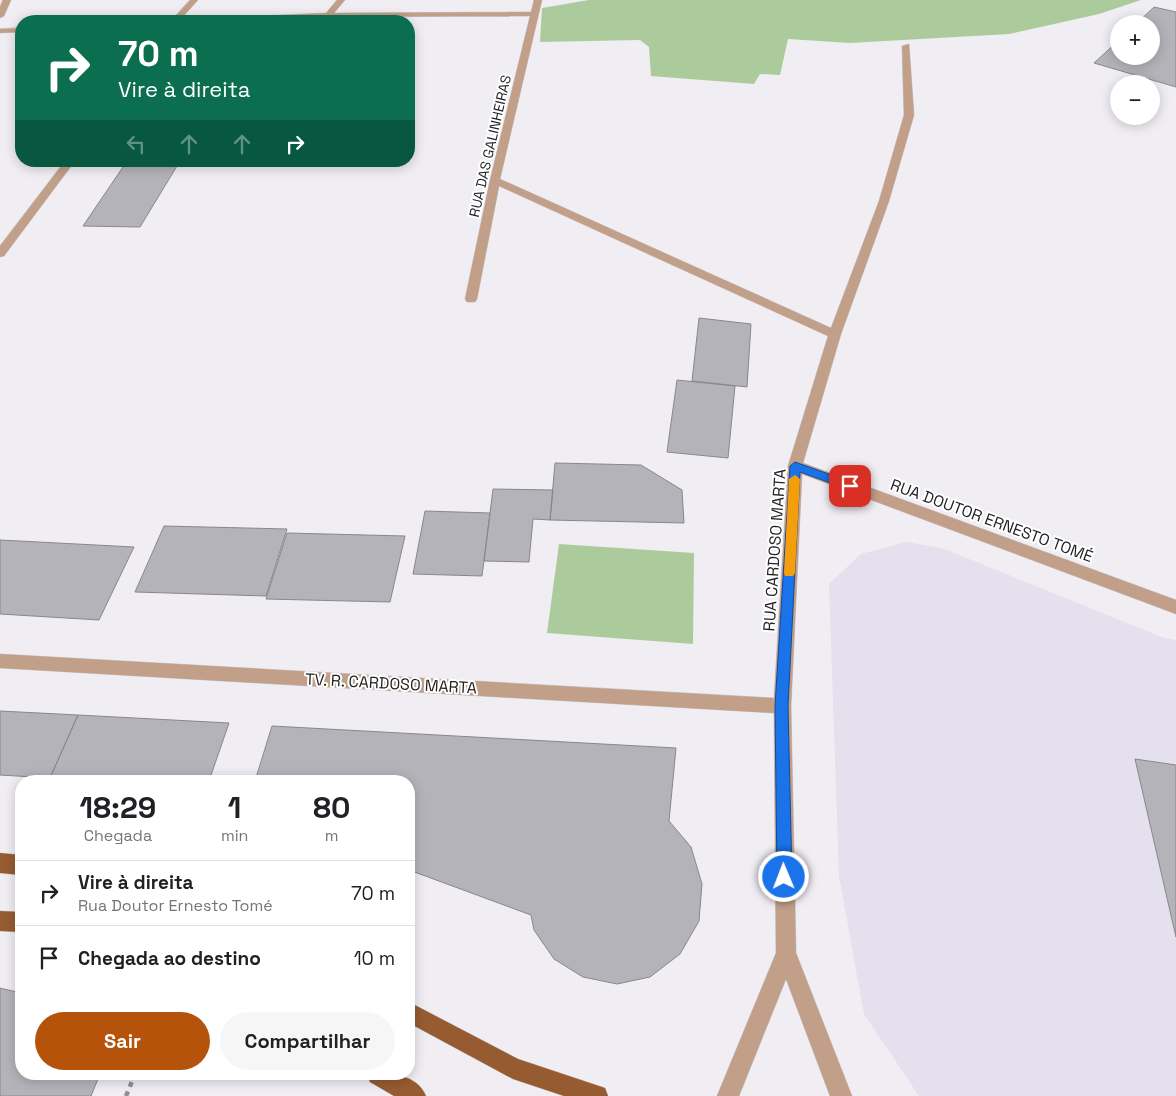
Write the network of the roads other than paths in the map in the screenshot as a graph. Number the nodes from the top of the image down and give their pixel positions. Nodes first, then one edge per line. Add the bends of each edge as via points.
1 (6, 0) edge
2 (194, 0) edge
3 (341, 0) edge
4 (538, 0) edge
5 (534, 14) junction
6 (180, 15) edge
7 (328, 15) joint
8 (0, 16) edge
9 (15, 30) edge
10 (0, 31) edge
11 (906, 46) dead end
12 (65, 167) edge
13 (495, 180) junction
14 (0, 254) edge
15 (471, 299) dead end
16 (835, 334) junction
17 (795, 466) junction
18 (1176, 606) edge
19 (0, 661) edge
20 (782, 706) junction
21 (0, 864) edge
22 (15, 865) edge
23 (0, 920) edge
24 (15, 921) edge
25 (786, 953) junction
26 (415, 1015) edge
27 (388, 1080) edge
28 (415, 1096) edge
29 (596, 1096) edge
30 (728, 1096) edge
31 (841, 1096) edge

1 - 8 street
2 - 6 street
3 - 7 street
4 - 5 street, RUA DAS GALINHEIRAS
5 - 7 street
5 - 13 street, RUA DAS GALINHEIRAS
9 - 10 street
11 - 16 street, RUA CARDOSO MARTA via 909,115 884,201
12 - 14 street
13 - 15 street, RUA DAS GALINHEIRAS
13 - 16 street
16 - 17 street, RUA CARDOSO MARTA
17 - 18 street, RUA DOUTOR ERNESTO TOMÉ
17 - 20 street, RUA CARDOSO MARTA
19 - 20 street, TV. R. CARDOSO MARTA
20 - 25 street, RUA CARDOSO MARTA
21 - 22 main road
23 - 24 main road
25 - 30 street
25 - 31 street
26 - 29 main road via 513,1068
27 - 28 main road

